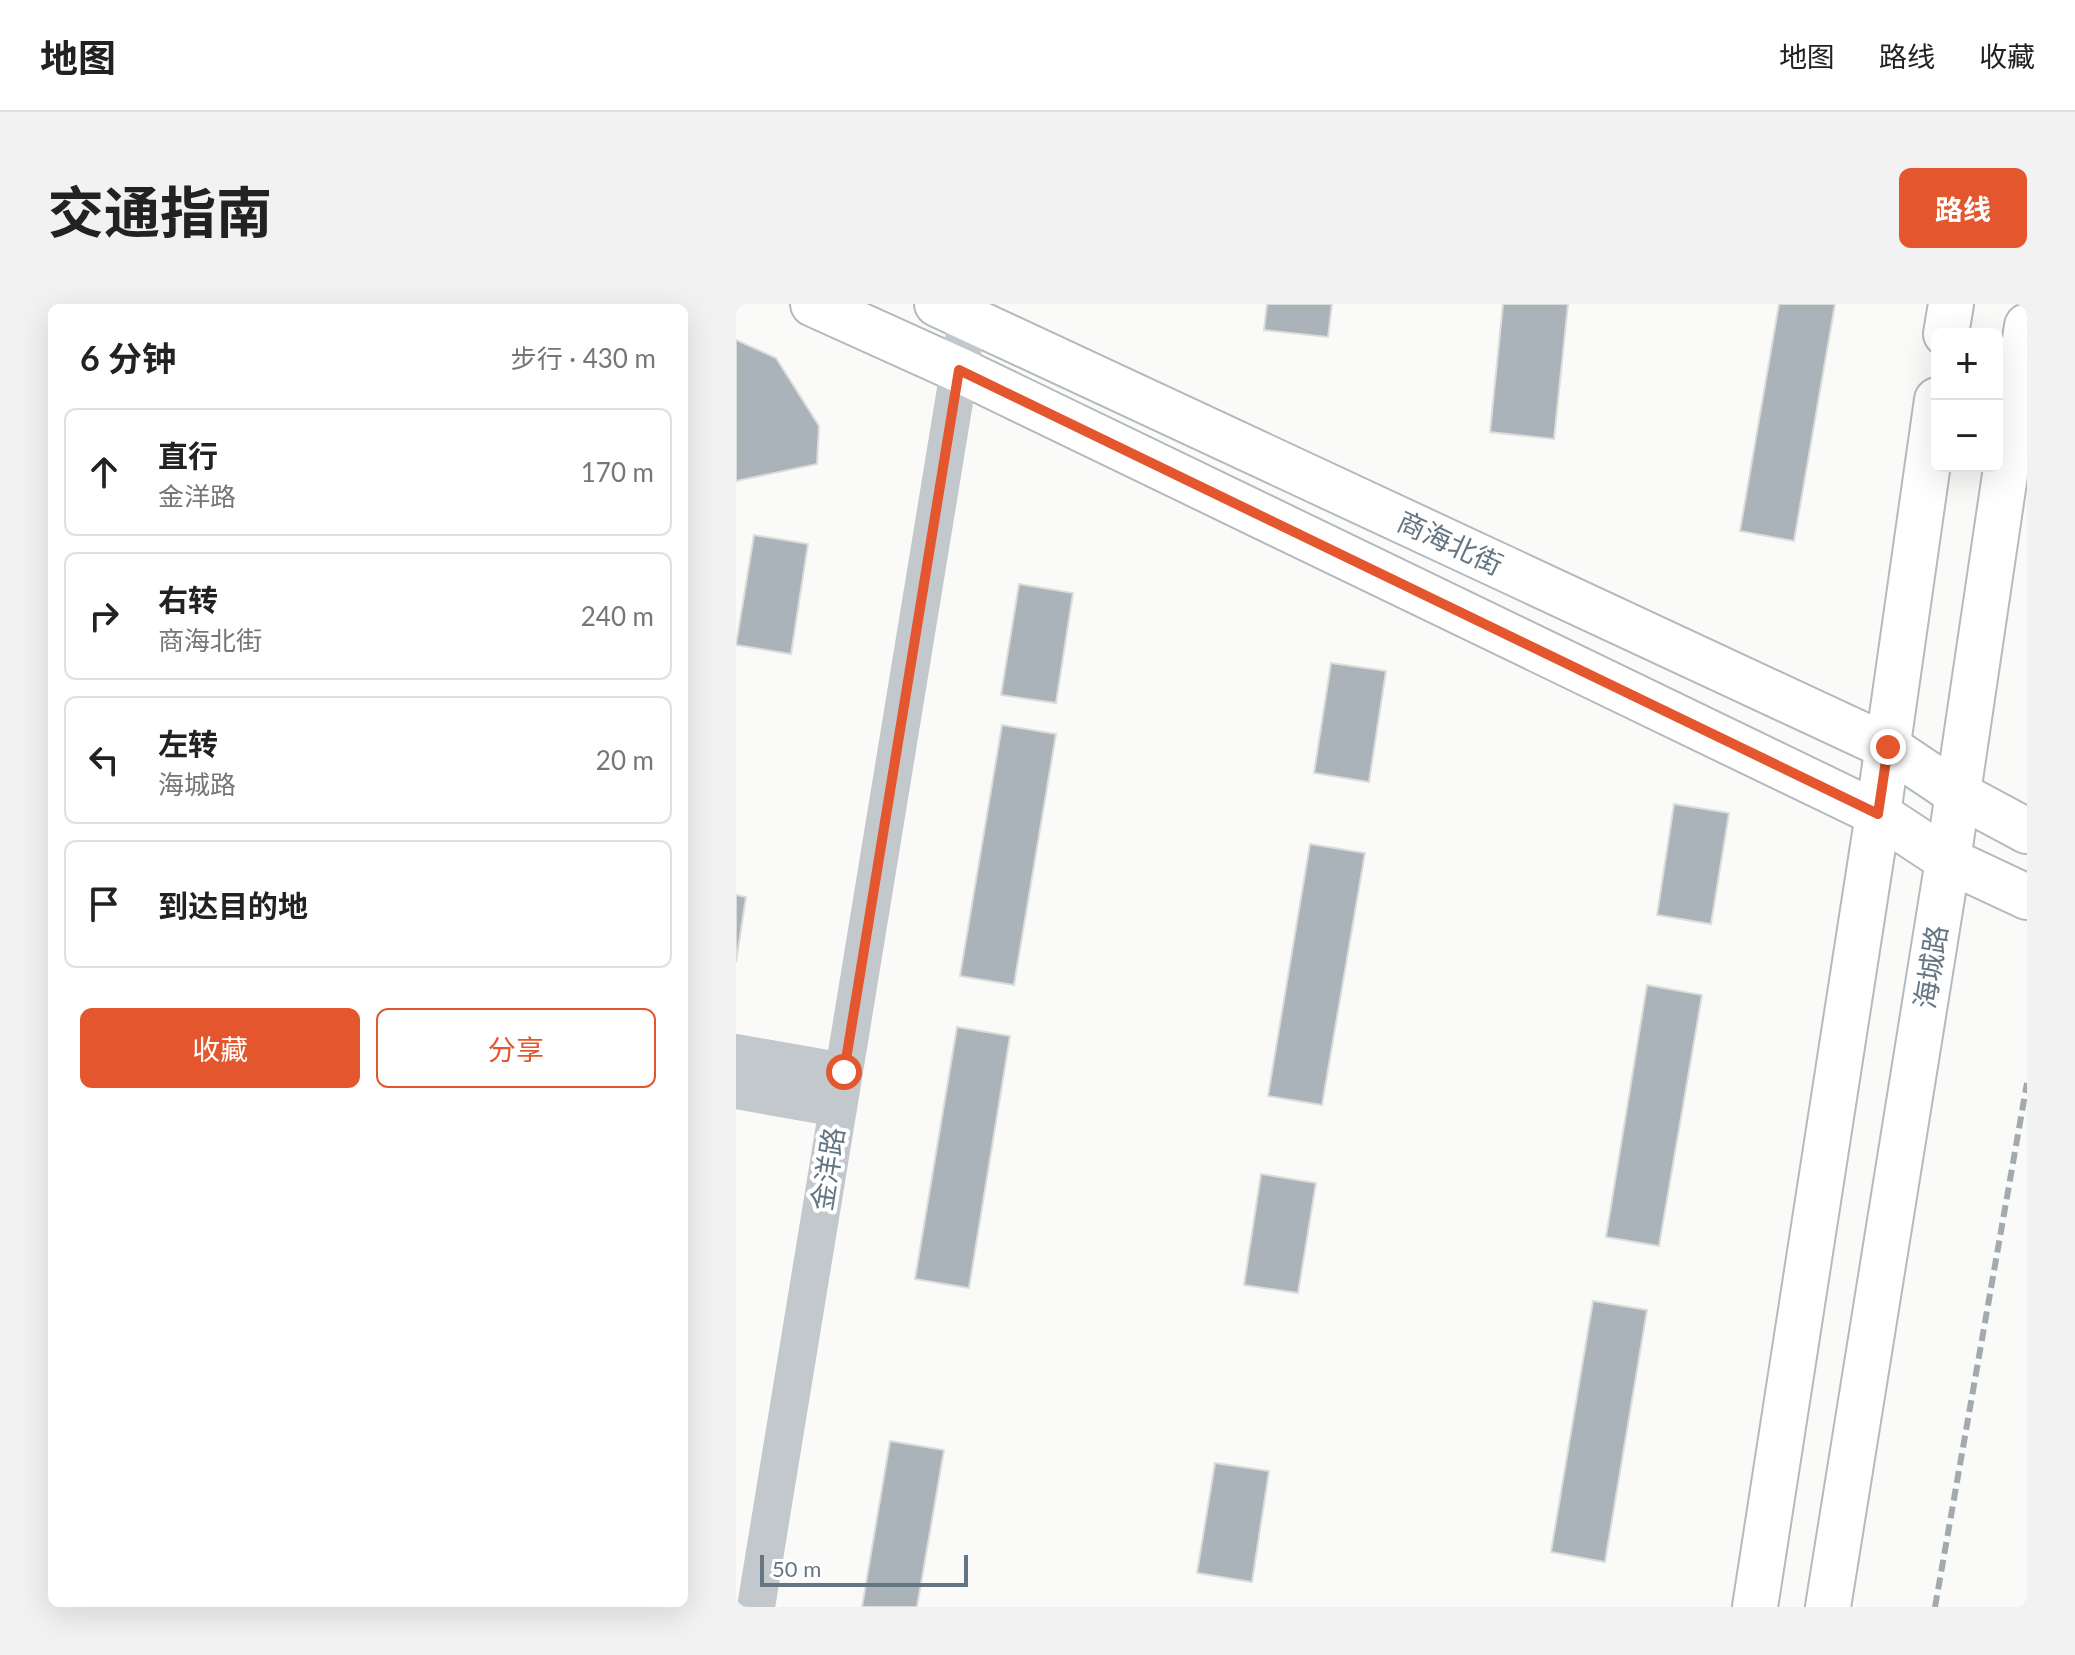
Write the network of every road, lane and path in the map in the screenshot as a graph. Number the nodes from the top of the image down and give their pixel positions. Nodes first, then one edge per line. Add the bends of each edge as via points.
1 (813, 304) edge
2 (1951, 304) edge
3 (958, 309) edge
4 (2027, 326) edge
5 (1947, 328) edge
6 (959, 370) junction
7 (1931, 442) edge
8 (1888, 747) junction
9 (1958, 794) junction
10 (1878, 814) junction
11 (2027, 831) edge
12 (1948, 860) junction
13 (2027, 897) edge
14 (736, 1053) edge
15 (736, 1090) edge
16 (841, 1090) junction
17 (756, 1607) edge
18 (1755, 1607) edge
19 (1828, 1607) edge

1 - 6 main road, 商海北街
2 - 5 main road
3 - 6 street, 金洋路
3 - 8 main road, 商海北街
4 - 9 main road, 海城路
6 - 10 main road, 商海北街
6 - 16 street, 金洋路
7 - 8 main road
8 - 9 main road, 商海北街
8 - 10 main road
9 - 11 main road, 商海北街
9 - 12 main road, 海城路
10 - 12 main road, 商海北街
10 - 18 main road
12 - 13 main road, 商海北街
12 - 19 main road, 海城路
14 - 16 street
15 - 16 street
16 - 17 street, 金洋路

